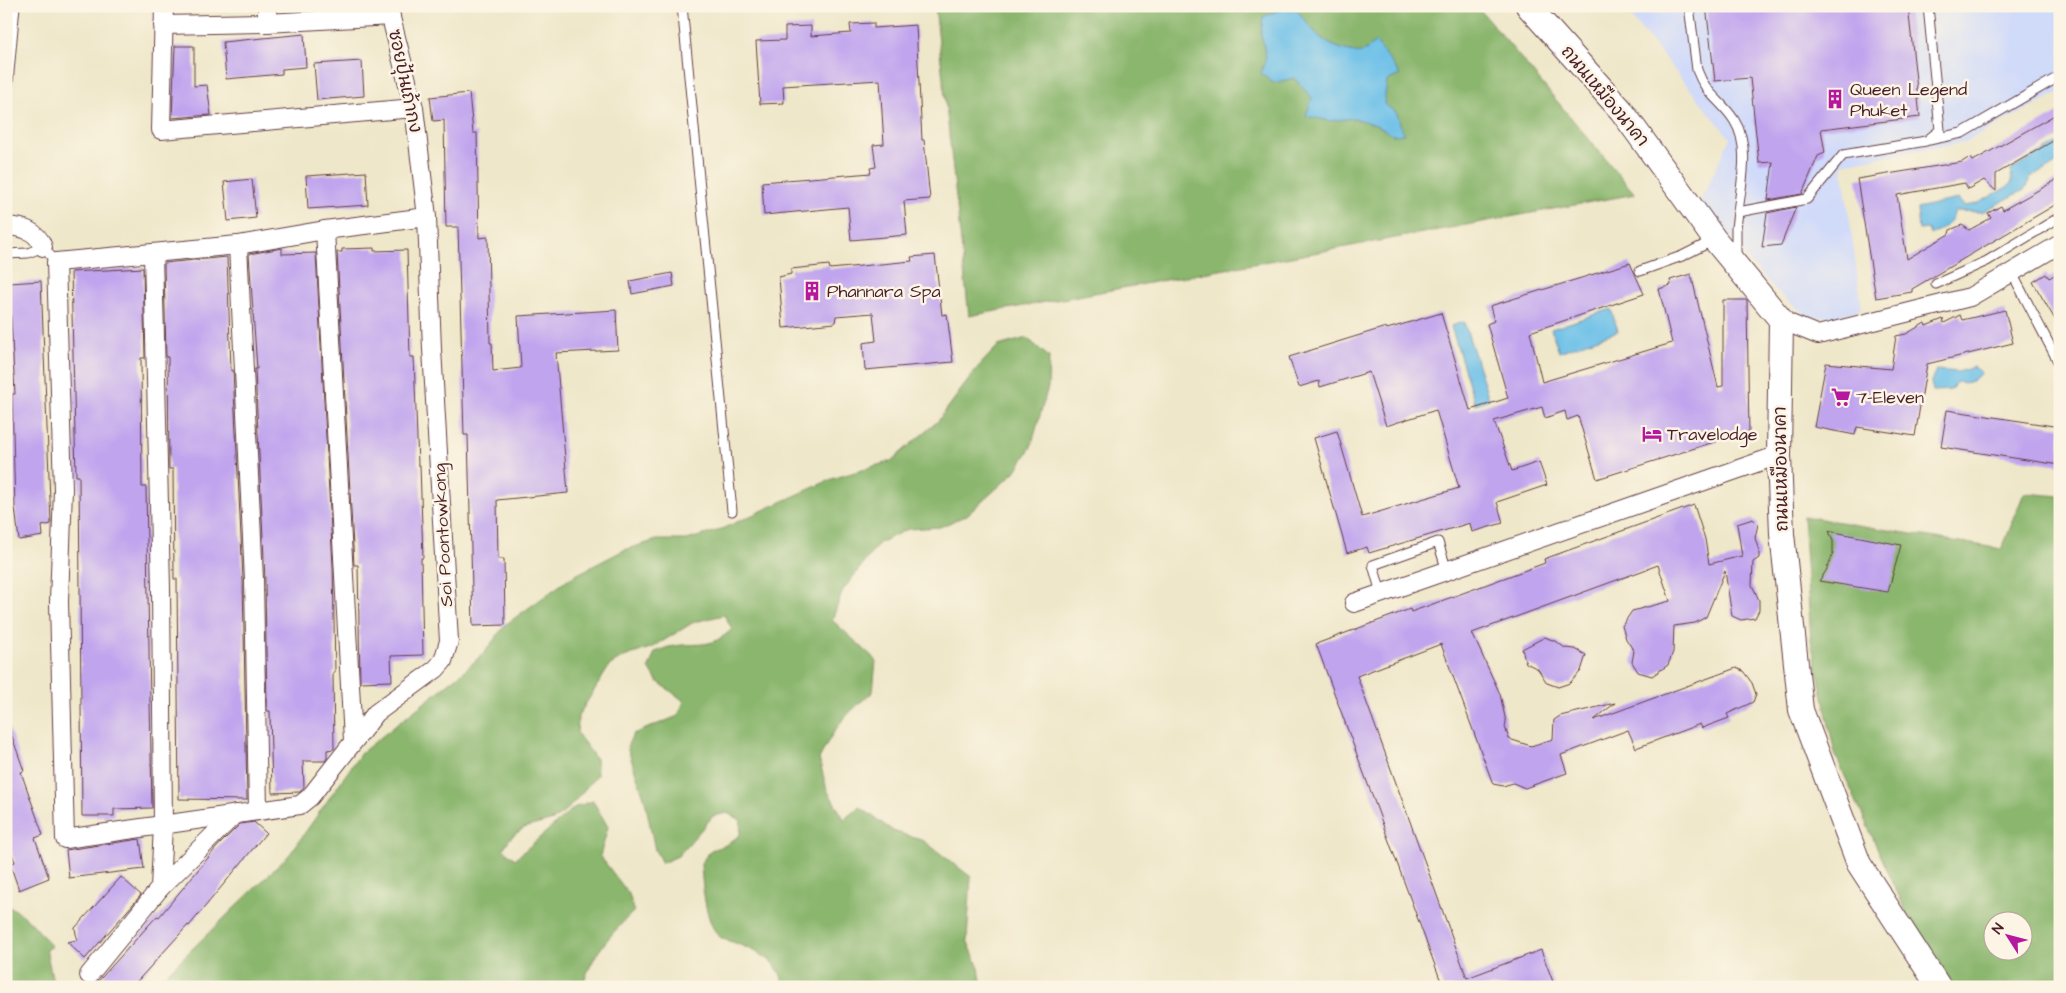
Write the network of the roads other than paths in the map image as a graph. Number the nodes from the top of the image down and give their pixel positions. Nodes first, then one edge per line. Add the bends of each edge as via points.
1 (15, 6) edge
2 (164, 6) edge
3 (682, 6) edge
4 (1528, 6) edge
5 (1689, 6) edge
6 (1928, 6) edge
7 (389, 11) edge
8 (267, 15) edge
9 (163, 25) junction
10 (2060, 76) edge
11 (6, 105) edge
12 (414, 108) junction
13 (1926, 141) junction
14 (1738, 212) junction
15 (427, 216) junction
16 (2060, 217) edge
17 (6, 226) edge
18 (325, 230) junction
19 (1715, 240) junction
20 (2060, 244) edge
21 (238, 245) junction
22 (43, 246) junction
23 (6, 254) edge
24 (154, 254) junction
25 (56, 262) junction
26 (1736, 264) junction
27 (1640, 271) dead end
28 (2012, 273) junction
29 (1936, 284) dead end
30 (1782, 320) junction
31 (2060, 365) edge
32 (1779, 455) junction
33 (732, 511) dead end
34 (1447, 571) junction
35 (1381, 593) junction
36 (1354, 603) dead end
37 (353, 740) junction
38 (258, 811) junction
39 (235, 814) junction
40 (163, 825) junction
41 (160, 888) junction
42 (88, 976) dead end
43 (1939, 987) edge

1 - 11 lane
2 - 9 street
3 - 33 lane
4 - 19 street, ถนนเหมืองนาคา via 1621,110
5 - 14 lane via 1699,77 1709,94 1734,120 1741,135 1743,148
6 - 13 lane via 1940,130
7 - 8 street
7 - 12 street, ซอยปุ้นเถ้ากง
8 - 9 street
9 - 12 street via 161,130
10 - 13 lane via 1962,133
12 - 15 street, ซอยปุ้นเถ้ากง
13 - 14 lane via 1843,155 1807,199
14 - 26 lane
15 - 18 street
15 - 37 street, Soi Poontowkong via 449,641 443,661 436,669 376,713
16 - 29 lane via 1987,261
17 - 22 street via 31,231
18 - 21 street
18 - 37 street
19 - 26 street, ถนนเหมืองนาคา
19 - 27 lane
20 - 28 street
21 - 24 street
21 - 38 street via 254,580
22 - 23 lane via 28,253
22 - 25 lane
24 - 25 street
24 - 40 street
25 - 40 street via 63,488 59,602 64,839
26 - 30 street, ถนนเหมืองนาคา
28 - 30 street via 1970,297 1818,336
28 - 31 lane
30 - 32 street, ถนนเหมืองนาคา
32 - 34 street
32 - 43 street, ถนนเหมืองนาคา via 1782,534 1801,710 1859,864
34 - 35 street
34 - 35 lane via 1438,542 1373,565
35 - 36 street
37 - 38 street, Soi Poontowkong via 310,797 300,805
38 - 39 street
39 - 40 street
39 - 41 street
40 - 41 street
41 - 42 street

